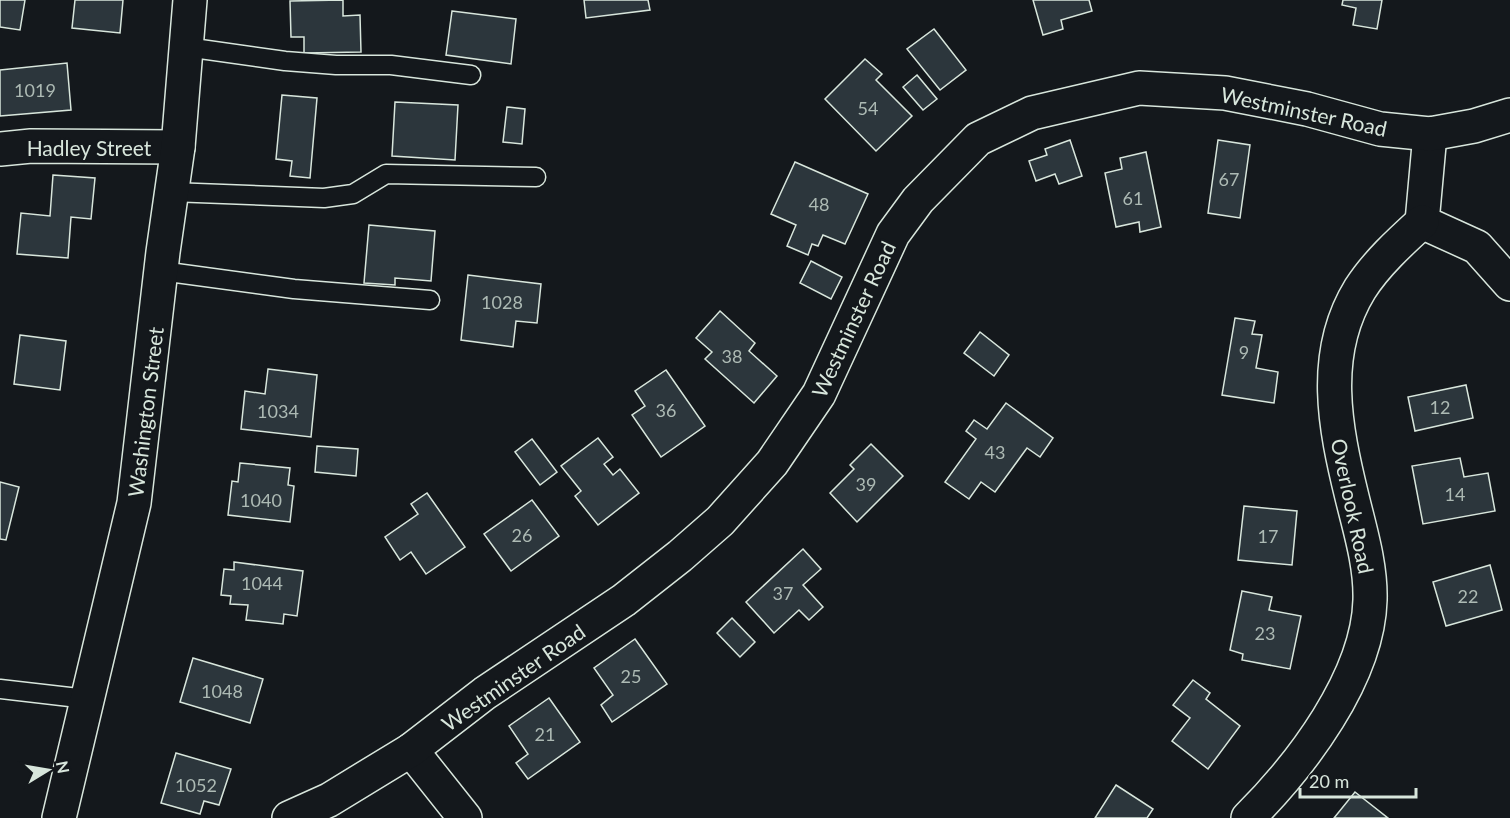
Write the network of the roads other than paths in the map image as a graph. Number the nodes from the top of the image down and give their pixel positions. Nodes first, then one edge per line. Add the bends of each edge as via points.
1 (190, 0) edge
2 (186, 47) junction
3 (471, 75) dead end
4 (1510, 115) edge
5 (1430, 134) junction
6 (178, 147) junction
7 (0, 149) edge
8 (536, 177) dead end
9 (171, 192) junction
10 (1422, 222) junction
11 (161, 271) junction
12 (1510, 284) edge
13 (430, 300) dead end
14 (0, 689) edge
15 (87, 699) junction
16 (411, 750) junction
17 (59, 818) edge
18 (290, 818) edge
19 (465, 818) edge
20 (1248, 818) edge

1 - 2 street, Washington Street
2 - 3 lane via 285,61 391,65
2 - 6 street, Washington Street
4 - 5 street, Westminster Road
5 - 10 street
5 - 16 street, Westminster Road via 1380,129 1225,93 1139,88 1032,113 978,139 918,200 893,234 819,394 772,463 720,520 624,600 485,693
6 - 7 street, Hadley Street
6 - 9 street, Washington Street
8 - 9 lane via 386,174 353,194 324,198
9 - 11 street, Washington Street
10 - 12 street via 1477,247
10 - 20 street, Overlook Road via 1360,289 1342,328 1337,362 1333,402 1337,437 1368,560 1370,600 1364,638 1347,684 1323,729
11 - 13 lane via 294,289
11 - 15 street, Washington Street via 134,503
14 - 15 lane
15 - 17 street, Washington Street
16 - 18 street, Westminster Road via 330,800
16 - 19 street

